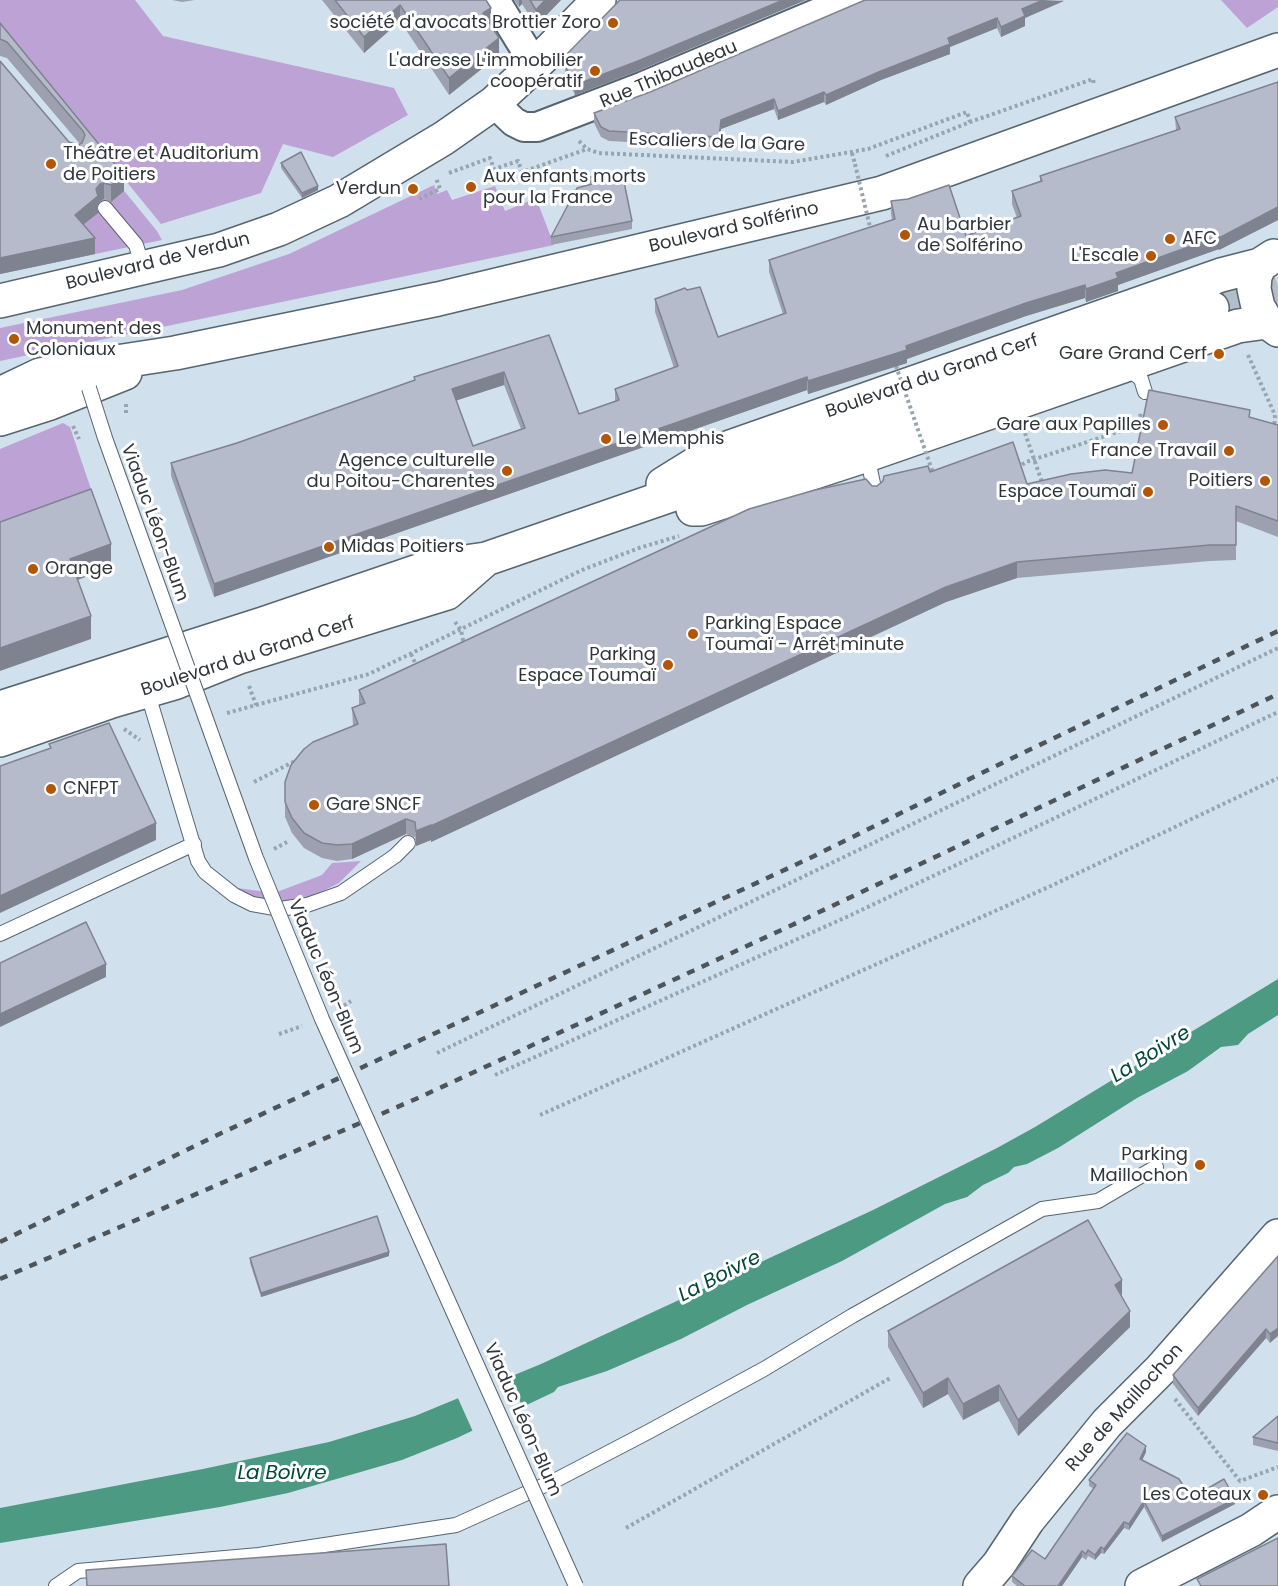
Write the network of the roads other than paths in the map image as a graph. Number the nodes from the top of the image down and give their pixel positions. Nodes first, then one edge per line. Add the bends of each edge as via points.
1 (495, 0) edge
2 (599, 0) edge
3 (849, 0) edge
4 (1278, 50) edge
5 (535, 65) junction
6 (494, 103) junction
7 (105, 208) edge
8 (1269, 259) edge
9 (143, 268) junction
10 (0, 301) edge
11 (1212, 308) tunnel mouth
12 (1273, 326) edge
13 (1124, 366) junction
14 (85, 377) junction
15 (1145, 392) road end
16 (0, 394) edge
17 (0, 419) edge
18 (867, 454) junction
19 (875, 493) edge
20 (616, 514) junction
21 (486, 560) junction
22 (147, 691) junction
23 (0, 708) edge
24 (0, 740) edge
25 (408, 843) edge
26 (194, 844) junction
27 (0, 934) edge
28 (1156, 1167) dead end
29 (1278, 1236) edge
30 (1275, 1520) edge
31 (56, 1586) edge
32 (576, 1586) edge
33 (980, 1586) edge
34 (1142, 1586) edge

1 - 5 street
2 - 5 street, Boulevard de Verdun
3 - 6 street, Rue Thibaudeau via 644,87 537,127 514,122
4 - 14 street, Boulevard Solférino via 882,193 438,299 175,353
5 - 6 street, Boulevard de Verdun
6 - 9 street, Boulevard de Verdun via 339,201 279,229 219,250
7 - 9 lane via 136,245
8 - 12 street via 1255,276 1254,289 1258,307
8 - 20 street, Boulevard du Grand Cerf via 712,453
9 - 10 street, Boulevard de Verdun
11 - 20 street, Boulevard du Grand Cerf
12 - 13 street, Boulevard du Grand Cerf via 1238,326
13 - 15 lane via 1141,379
13 - 18 street, Boulevard du Grand Cerf
14 - 16 street, Boulevard Solférino via 39,375
14 - 17 street, Boulevard Solférino
14 - 32 lane, Viaduc Léon-Blum, bridge via 256,858 322,1019
18 - 19 lane
18 - 20 street, Boulevard du Grand Cerf via 700,508
20 - 21 street, Boulevard du Grand Cerf
21 - 22 street, Boulevard du Grand Cerf via 447,593 239,657
21 - 23 street, Boulevard du Grand Cerf via 430,567
22 - 24 street, Boulevard du Grand Cerf
22 - 26 lane
25 - 26 lane via 341,893 307,906 280,909 252,904 217,882 198,861
26 - 27 lane
28 - 31 lane via 1098,1201 1042,1209 629,1442 456,1525 259,1555 78,1571
29 - 33 street, Rue de Maillochon via 1161,1369 1107,1423
30 - 34 street

